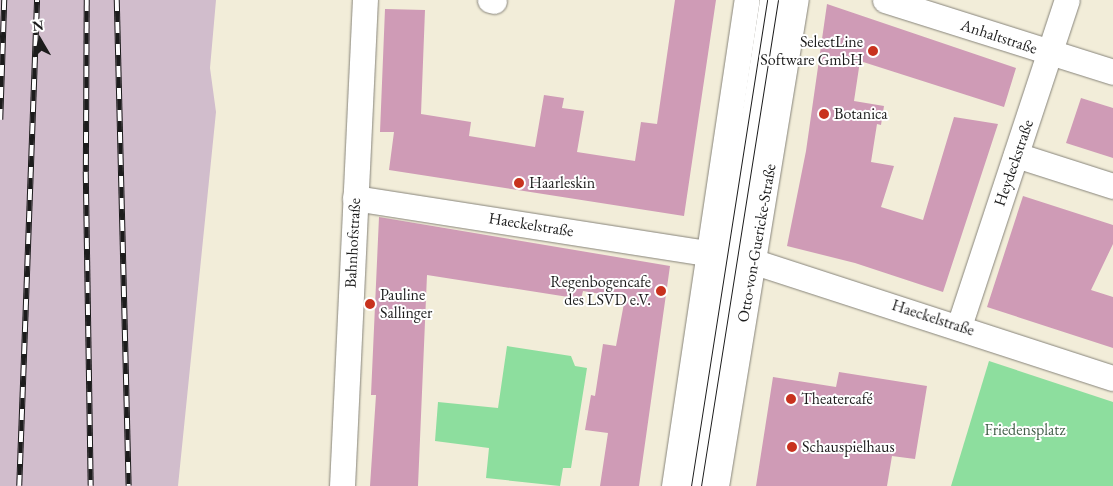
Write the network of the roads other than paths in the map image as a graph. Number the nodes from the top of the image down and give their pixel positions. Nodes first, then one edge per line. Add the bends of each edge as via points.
1 (365, 0) edge
2 (747, 0) edge
3 (772, 0) edge
4 (796, 0) edge
5 (885, 0) edge
6 (1067, 0) edge
7 (1050, 54) junction
8 (1113, 72) edge
9 (1016, 155) junction
10 (1113, 186) edge
11 (355, 198) junction
12 (708, 253) junction
13 (752, 261) junction
14 (959, 326) junction
15 (1113, 378) edge
16 (342, 486) edge
17 (674, 486) edge
18 (696, 486) edge
19 (716, 486) edge

1 - 11 street, Bahnhofstraße
2 - 12 street
3 - 18 street
4 - 13 street, Otto-von-Guericke-Straße via 760,230
5 - 7 street, Anhaltstraße
6 - 7 street, Heydeckstraße
7 - 8 street, Anhaltstraße
7 - 9 street, Heydeckstraße
9 - 10 street
9 - 14 street, Heydeckstraße
11 - 12 street, Haeckelstraße
11 - 16 street, Bahnhofstraße
12 - 17 street
13 - 14 street, Haeckelstraße
13 - 19 street, Otto-von-Guericke-Straße
14 - 15 street, Haeckelstraße

